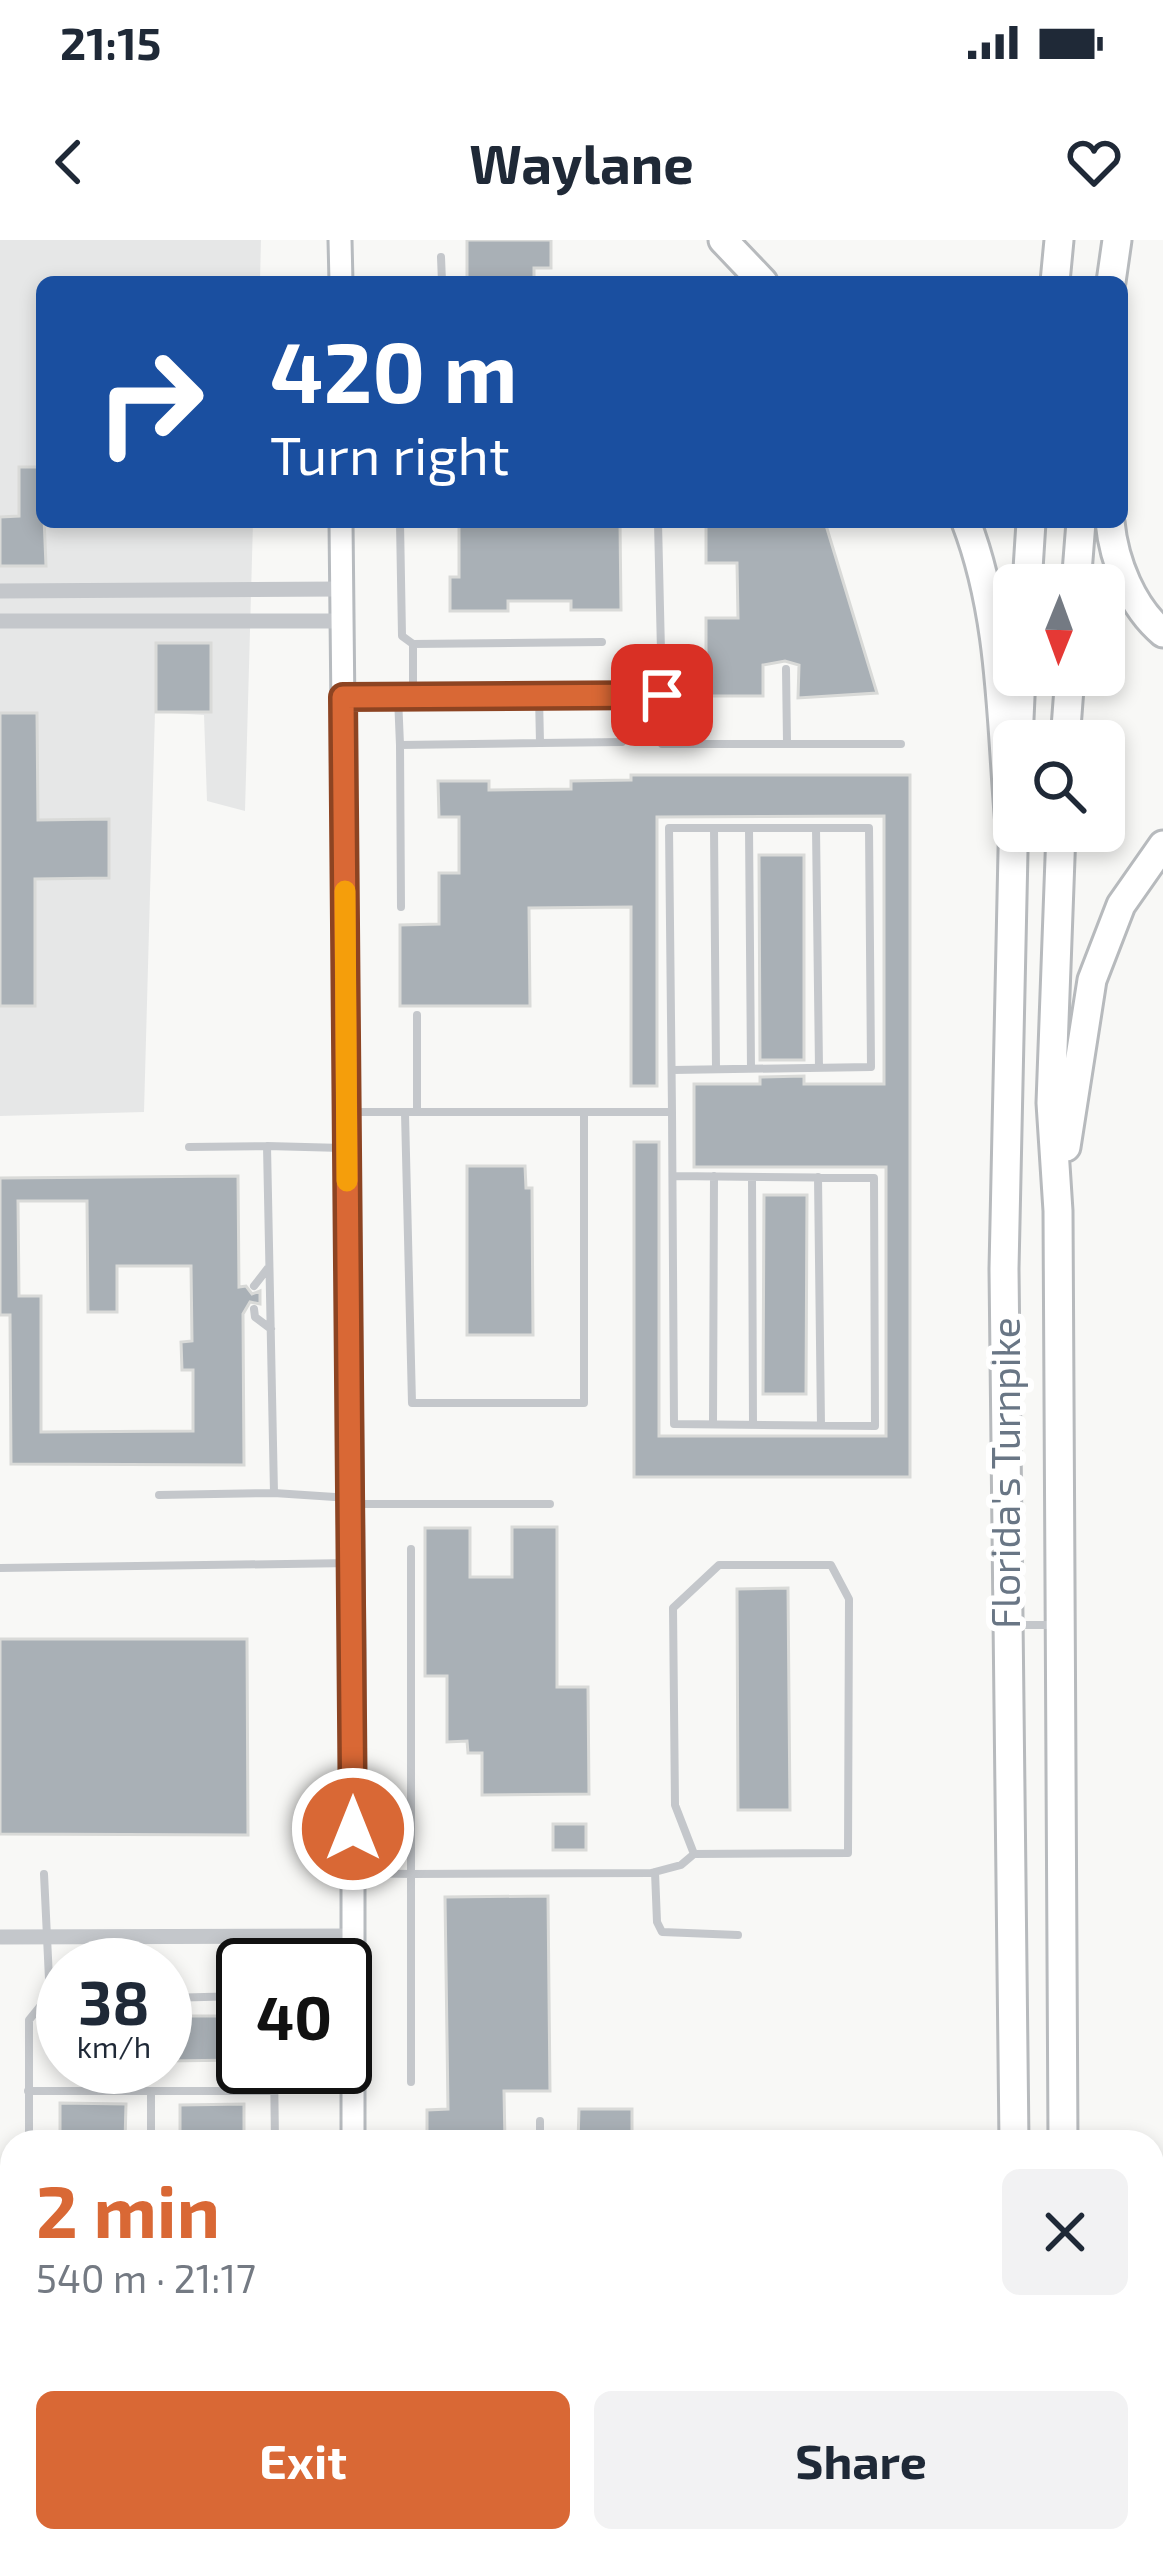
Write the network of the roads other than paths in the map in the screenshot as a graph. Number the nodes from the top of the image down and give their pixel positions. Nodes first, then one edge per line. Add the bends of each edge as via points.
1 (340, 240) edge
2 (723, 240) edge
3 (1060, 240) edge
4 (1117, 240) edge
5 (441, 257) dead end
6 (340, 276) edge
7 (442, 276) edge
8 (757, 276) edge
9 (1055, 276) edge
10 (1112, 276) edge
11 (341, 528) edge
12 (400, 528) edge
13 (658, 528) edge
14 (968, 528) edge
15 (1031, 528) edge
16 (1081, 528) edge
17 (1112, 528) edge
18 (1028, 564) edge
19 (1078, 564) edge
20 (341, 589) junction
21 (0, 591) edge
22 (0, 621) edge
23 (342, 621) junction
24 (1163, 633) edge
25 (602, 642) dead end
26 (413, 644) junction
27 (786, 669) dead end
28 (662, 695) junction
29 (539, 696) junction
30 (343, 697) junction
31 (398, 697) junction
32 (413, 697) junction
33 (1002, 720) edge
34 (622, 742) dead end
35 (787, 742) junction
36 (540, 743) junction
37 (901, 744) dead end
38 (400, 746) junction
39 (714, 828) junction
40 (749, 828) junction
41 (816, 828) junction
42 (1163, 845) edge
43 (1012, 852) edge
44 (1060, 852) edge
45 (401, 908) dead end
46 (417, 1016) dead end
47 (751, 1067) junction
48 (819, 1067) junction
49 (716, 1069) junction
50 (673, 1070) junction
51 (347, 1112) junction
52 (405, 1112) junction
53 (417, 1112) junction
54 (584, 1112) junction
55 (672, 1112) junction
56 (267, 1146) junction
57 (189, 1147) dead end
58 (347, 1148) junction
59 (673, 1176) junction
60 (714, 1176) junction
61 (752, 1177) junction
62 (818, 1177) junction
63 (1058, 1210) junction
64 (269, 1268) junction
65 (254, 1286) dead end
66 (254, 1309) dead end
67 (271, 1329) junction
68 (713, 1424) junction
69 (753, 1425) junction
70 (820, 1425) junction
71 (274, 1493) junction
72 (160, 1495) dead end
73 (351, 1501) junction
74 (550, 1504) dead end
75 (411, 1549) dead end
76 (352, 1563) junction
77 (0, 1568) edge
78 (1062, 1624) junction
79 (1007, 1625) junction
80 (694, 1853) junction
81 (655, 1872) junction
82 (44, 1874) dead end
83 (353, 1874) junction
84 (410, 1874) junction
85 (738, 1935) dead end
86 (352, 1936) junction
87 (0, 1937) edge
88 (45, 1937) junction
89 (36, 2013) edge
90 (412, 2082) dead end
91 (28, 2091) junction
92 (36, 2091) edge
93 (151, 2094) edge
94 (274, 2094) edge
95 (540, 2121) dead end
96 (29, 2130) edge
97 (151, 2130) edge
98 (274, 2130) edge
99 (353, 2130) edge
100 (540, 2130) edge
101 (1014, 2130) edge
102 (1063, 2130) edge

1 - 6 street
2 - 8 highway
3 - 9 highway
4 - 10 highway
5 - 7 lane
11 - 20 street
12 - 26 lane via 402,636
13 - 28 lane
14 - 33 highway via 993,614
15 - 18 highway
16 - 19 highway
17 - 24 highway via 1127,584
20 - 21 street
20 - 23 street
22 - 23 street
23 - 30 street
25 - 26 lane
26 - 32 lane
27 - 35 lane
28 - 29 lane
28 - 35 lane via 662,744
29 - 32 lane
29 - 36 lane
30 - 31 lane
30 - 51 street
31 - 32 lane
31 - 38 lane
34 - 36 lane
35 - 37 lane
36 - 38 lane
38 - 45 lane
39 - 40 lane
39 - 49 lane
39 - 50 lane via 669,828
40 - 41 lane
40 - 47 lane
41 - 48 lane
41 - 48 lane via 869,828 871,1067
42 - 63 highway via 1121,905 1092,980
43 - 79 highway, Florida's Turnpike
44 - 63 highway, Florida's Turnpike via 1051,1103
46 - 53 lane
47 - 48 lane
47 - 49 lane
49 - 50 lane
50 - 55 lane
51 - 52 lane
51 - 58 street
52 - 53 lane
52 - 54 lane via 412,1403 584,1403
53 - 54 lane
54 - 55 lane
55 - 59 lane
56 - 57 lane
56 - 58 lane
56 - 64 lane
58 - 73 street
59 - 60 lane
59 - 68 lane via 674,1424
60 - 61 lane
60 - 68 lane
61 - 62 lane
61 - 69 lane
62 - 70 lane
62 - 70 lane via 874,1178 875,1426
63 - 78 highway, Florida's Turnpike
64 - 65 lane
64 - 67 lane
66 - 67 lane
67 - 71 lane
68 - 69 lane
69 - 70 lane
71 - 72 lane
71 - 73 lane
73 - 74 lane
73 - 76 street
75 - 84 lane
76 - 77 lane
76 - 83 street
78 - 79 lane
78 - 102 highway, Florida's Turnpike
79 - 101 highway, Florida's Turnpike
80 - 80 lane via 848,1853 849,1599 831,1565 719,1565 673,1608 674,1805
80 - 81 lane
81 - 84 lane
81 - 85 lane via 662,1932
82 - 88 lane
83 - 84 lane
83 - 86 street
84 - 90 lane
86 - 88 street
86 - 99 street
87 - 88 street
89 - 91 lane via 28,2020
91 - 92 lane
91 - 96 lane
93 - 97 lane
94 - 98 lane
95 - 100 lane

